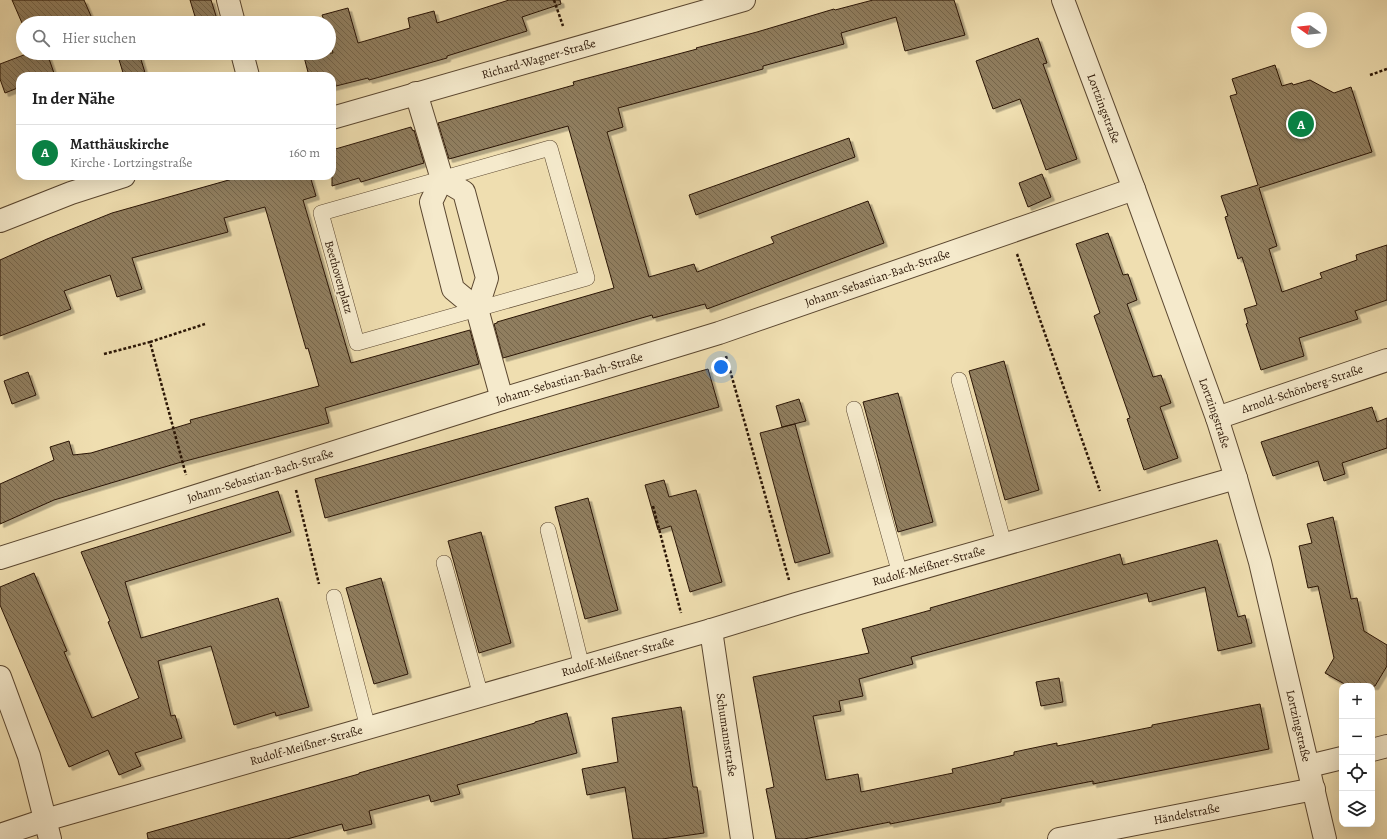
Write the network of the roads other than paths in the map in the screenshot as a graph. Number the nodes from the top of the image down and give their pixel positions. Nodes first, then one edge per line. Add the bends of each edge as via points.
1 (228, 0) edge
2 (744, 0) edge
3 (1063, 0) edge
4 (232, 16) edge
5 (244, 60) edge
6 (247, 72) edge
7 (416, 93) junction
8 (336, 117) edge
9 (442, 179) junction
10 (112, 180) edge
11 (1134, 189) junction
12 (0, 221) edge
13 (477, 309) junction
14 (1387, 360) edge
15 (959, 380) dead end
16 (502, 399) junction
17 (854, 409) dead end
18 (1217, 418) junction
19 (1236, 478) junction
20 (548, 530) dead end
21 (1004, 544) junction
22 (0, 558) edge
23 (444, 563) dead end
24 (900, 574) junction
25 (334, 597) road end
26 (711, 630) junction
27 (582, 667) junction
28 (0, 677) edge
29 (481, 696) junction
30 (368, 728) junction
31 (1387, 746) edge
32 (1375, 749) edge
33 (1339, 759) edge
34 (1309, 766) junction
35 (1314, 789) junction
36 (48, 829) edge
37 (0, 835) edge
38 (742, 839) edge
39 (1059, 839) edge
40 (1325, 839) edge

1 - 4 street
2 - 7 street, Richard-Wagner-Straße
3 - 11 street, Lortzingstraße
5 - 6 street
7 - 8 street, Richard-Wagner-Straße
7 - 9 street
9 - 13 street via 431,202 453,289
9 - 13 street via 464,192 487,278
9 - 13 lane, Beethovenplatz via 550,148 586,278
9 - 13 lane, Beethovenplatz via 321,213 357,343
10 - 12 street
11 - 16 street, Johann-Sebastian-Bach-Straße via 719,333
11 - 18 street, Lortzingstraße
13 - 16 street
14 - 18 street, Arnold-Schönberg-Straße
15 - 21 lane
16 - 22 street, Johann-Sebastian-Bach-Straße
17 - 24 lane
18 - 19 street, Lortzingstraße
19 - 21 street, Rudolf-Meißner-Straße
19 - 34 street, Lortzingstraße via 1260,562
20 - 27 lane
21 - 24 street, Rudolf-Meißner-Straße
23 - 29 lane
24 - 26 street, Rudolf-Meißner-Straße
25 - 30 lane
26 - 27 street, Rudolf-Meißner-Straße
26 - 38 street, Schumannstraße
27 - 29 street, Rudolf-Meißner-Straße
28 - 36 street via 29,756
29 - 30 street, Rudolf-Meißner-Straße
30 - 36 street, Rudolf-Meißner-Straße
31 - 32 street
33 - 34 street
34 - 35 street, Lortzingstraße
35 - 39 street, Händelstraße
35 - 40 street, Lortzingstraße
36 - 37 street, Rudolf-Meißner-Straße

